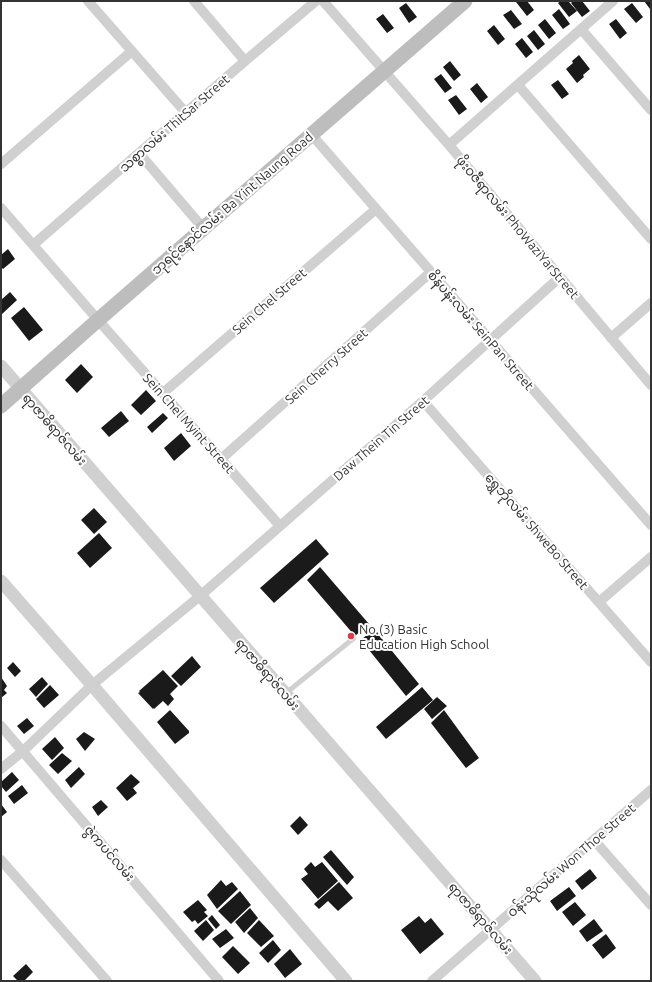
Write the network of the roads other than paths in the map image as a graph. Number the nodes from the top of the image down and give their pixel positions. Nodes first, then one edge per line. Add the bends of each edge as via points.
1 (88, 1) edge
2 (194, 1) edge
3 (316, 1) edge
4 (323, 1) edge
5 (465, 1) edge
6 (613, 1) edge
7 (581, 29) junction
8 (132, 51) junction
9 (246, 61) junction
10 (384, 71) junction
11 (518, 85) junction
12 (651, 110) edge
13 (186, 113) junction
14 (311, 134) junction
15 (449, 145) junction
16 (139, 153) junction
17 (1, 164) edge
18 (1, 208) edge
19 (376, 209) junction
20 (203, 228) junction
21 (651, 239) edge
22 (33, 245) junction
23 (431, 272) junction
24 (560, 277) junction
25 (651, 303) edge
26 (98, 320) junction
27 (611, 338) junction
28 (490, 340) junction
29 (1, 366) edge
30 (651, 385) edge
31 (20, 388) junction
32 (163, 393) junction
33 (423, 401) junction
34 (1, 406) edge
35 (221, 459) junction
36 (651, 525) edge
37 (280, 526) junction
38 (651, 557) edge
39 (1, 581) edge
40 (200, 596) junction
41 (599, 602) junction
42 (354, 638) dead end
43 (651, 662) edge
44 (92, 685) junction
45 (285, 693) junction
46 (1, 726) edge
47 (23, 751) junction
48 (1, 769) edge
49 (651, 790) edge
50 (594, 840) junction
51 (1, 860) edge
52 (651, 905) edge
53 (490, 930) junction
54 (107, 981) edge
55 (219, 981) edge
56 (346, 981) edge
57 (432, 981) edge
58 (535, 981) edge

1 - 8 street
2 - 9 street
3 - 9 street, သစ္စာလမ်း ThitSar Street
4 - 10 street, ဖိုးဝဇီရာလမ်း PhoWaziYarStreet
5 - 10 main road, ဘုရင့်နောင်လမ်း Ba Yint Naung Road
6 - 7 street
7 - 11 street
7 - 12 street
8 - 13 street
8 - 17 street
9 - 13 street, သစ္စာလမ်း ThitSar Street
10 - 14 main road, ဘုရင့်နောင်လမ်း Ba Yint Naung Road
10 - 15 street, ဖိုးဝဇီရာလမ်း PhoWaziYarStreet
11 - 15 street
11 - 21 street
13 - 16 street, သစ္စာလမ်း ThitSar Street
14 - 19 street, စိန်ပန်းလမ်း SeinPan Street
14 - 20 main road, ဘုရင့်နောင်လမ်း Ba Yint Naung Road
15 - 24 street, ဖိုးဝဇီရာလမ်း PhoWaziYarStreet
16 - 20 street
16 - 22 street, သစ္စာလမ်း ThitSar Street
18 - 22 street, Sein Chel Myint Street
19 - 23 street, စိန်ပန်းလမ်း SeinPan Street
19 - 32 street, Sein Chel Street
20 - 26 main road, ဘုရင့်နောင်လမ်း Ba Yint Naung Road
22 - 26 street, Sein Chel Myint Street
23 - 28 street, စိန်ပန်းလမ်း SeinPan Street
23 - 35 street, Sein Cherry Street
24 - 27 street, ဖိုးဝဇီရာလမ်း PhoWaziYarStreet
24 - 28 street, Daw Thein Tin Street
25 - 27 street
26 - 31 main road, ဘုရင့်နောင်လမ်း Ba Yint Naung Road
26 - 32 street, Sein Chel Myint Street
27 - 30 street, ဖိုးဝဇီရာလမ်း PhoWaziYarStreet
28 - 33 street, Daw Thein Tin Street
28 - 36 street, စိန်ပန်းလမ်း SeinPan Street
29 - 31 street, ရာဇာဓိရာဇ်လမ်း
31 - 34 main road, ဘုရင့်နောင်လမ်း Ba Yint Naung Road
31 - 40 street, ရာဇာဓိရာဇ်လမ်း
32 - 35 street, Sein Chel Myint Street
33 - 37 street, Daw Thein Tin Street
33 - 41 street, ရွှေဘိုလမ်း ShweBo Street
35 - 37 street, Sein Chel Myint Street
37 - 40 street, Daw Thein Tin Street
38 - 41 street
39 - 44 street
40 - 44 street, Daw Thein Tin Street
40 - 45 street, ရာဇာဓိရာဇ်လမ်း
41 - 43 street, ရွှေဘိုလမ်း ShweBo Street
42 - 45 lane
44 - 47 street, Daw Thein Tin Street
44 - 56 street
45 - 53 street, ရာဇာဓိရာဇ်လမ်း
46 - 47 street, ဇွဲကပင်လမ်း
47 - 48 street, Daw Thein Tin Street
47 - 55 street, ဇွဲကပင်လမ်း
49 - 50 street, ဝန်းသိုလမ်း Won Thoe Street
50 - 52 street
50 - 53 street, ဝန်းသိုလမ်း Won Thoe Street
51 - 54 street
53 - 57 street, ဝန်းသိုလမ်း Won Thoe Street
53 - 58 street, ရာဇာဓိရာဇ်လမ်း

